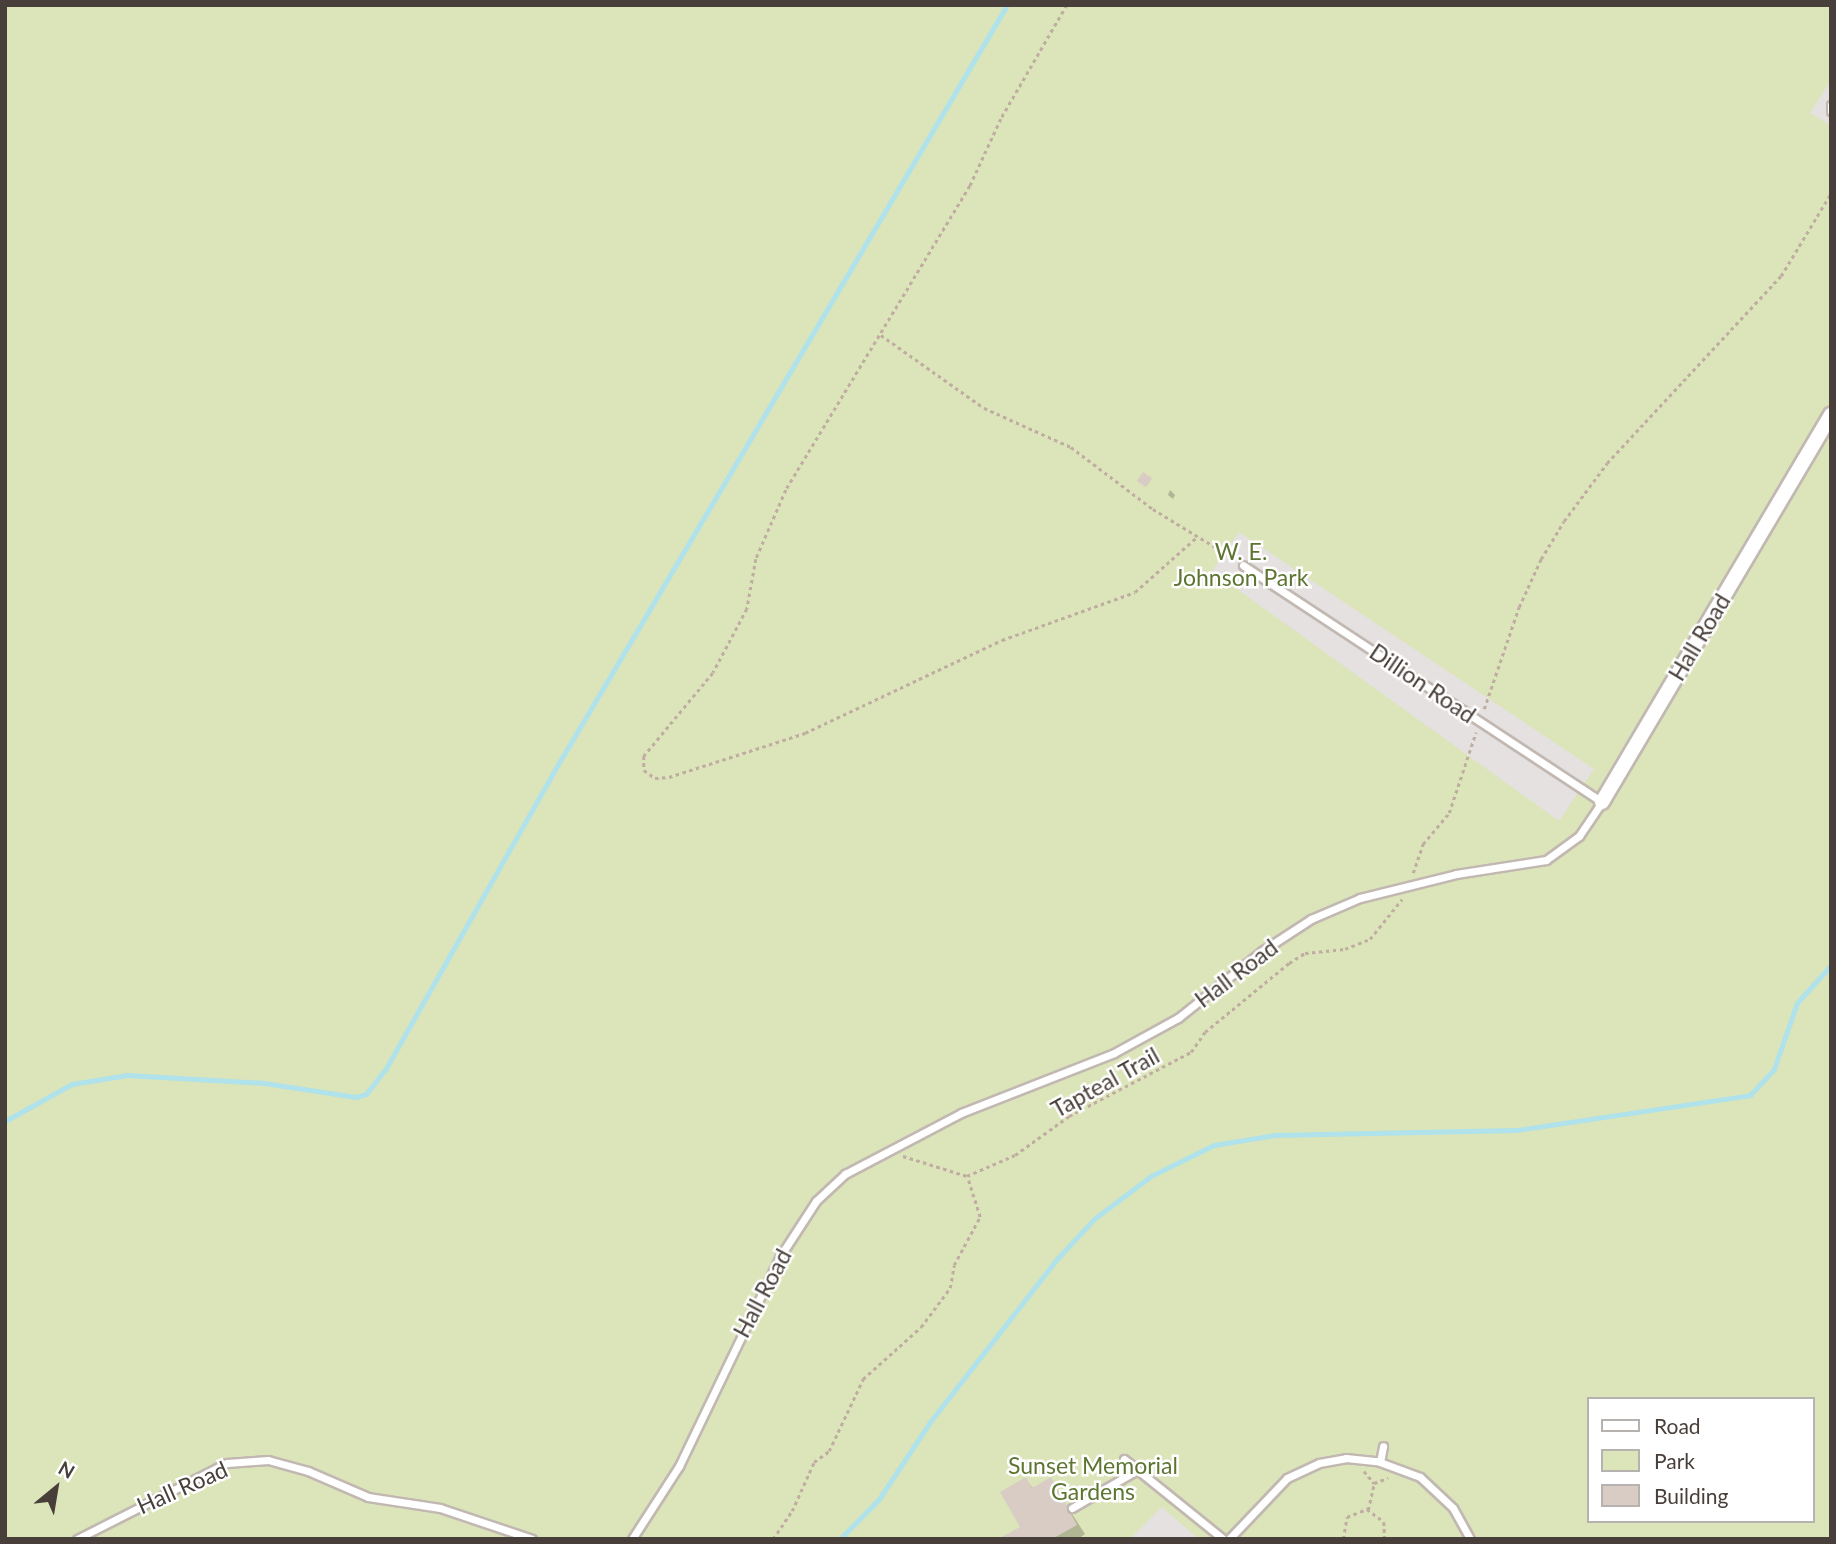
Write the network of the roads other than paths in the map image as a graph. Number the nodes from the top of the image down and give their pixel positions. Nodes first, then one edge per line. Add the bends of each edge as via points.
1 (1831, 105) edge
2 (1831, 111) edge
3 (1831, 415) edge
4 (1243, 565) road end
5 (1602, 802) junction
6 (1383, 1446) dead end
7 (1124, 1459) dead end
8 (1380, 1462) junction
9 (1137, 1470) junction
10 (1072, 1508) dead end
11 (77, 1539) edge
12 (532, 1539) edge
13 (632, 1539) edge
14 (1226, 1539) edge
15 (1470, 1539) edge

1 - 2 lane
3 - 5 street, Hall Road
4 - 5 lane, Dillion Road
5 - 13 lane, Hall Road via 1579,836 1546,860 1360,898 1311,919 1262,951 1178,1018 1114,1053 961,1112 845,1174 816,1201 786,1246 748,1316 679,1466
6 - 8 lane
7 - 9 lane
8 - 14 lane via 1346,1458 1302,1469 1271,1489
8 - 15 lane via 1405,1469 1431,1485 1453,1508
9 - 10 lane
9 - 14 lane
11 - 12 lane, Hall Road via 227,1463 268,1460 308,1471 368,1497 440,1508

